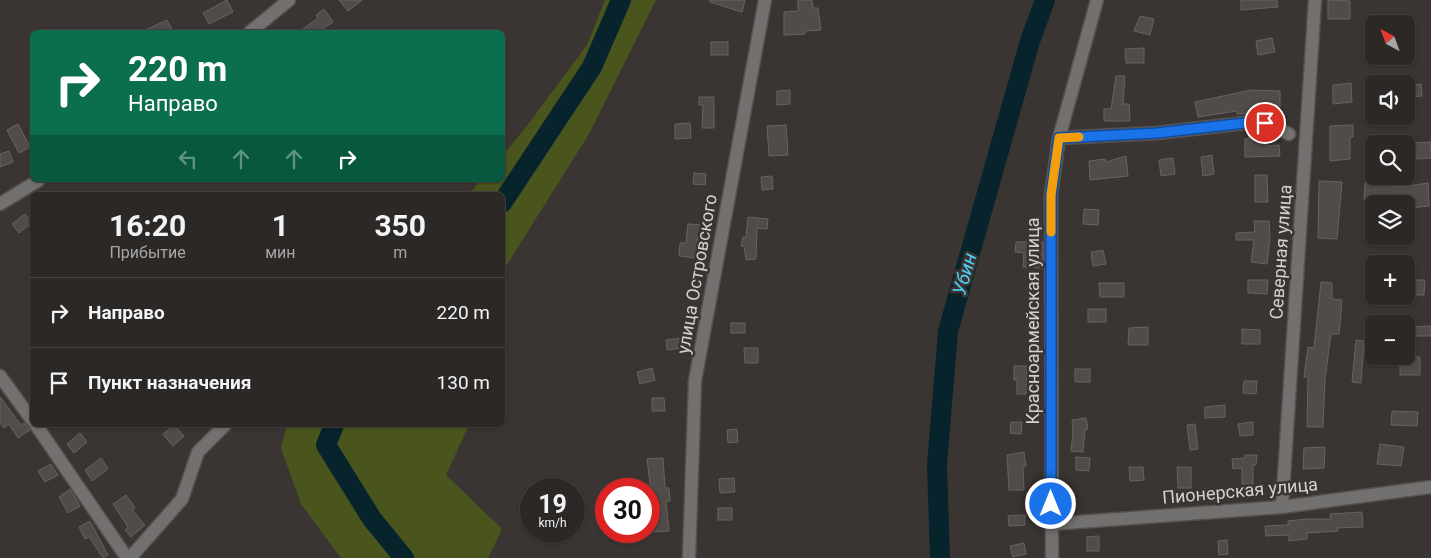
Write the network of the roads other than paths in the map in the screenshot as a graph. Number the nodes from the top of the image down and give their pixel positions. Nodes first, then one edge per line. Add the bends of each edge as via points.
1 (289, 0) edge
2 (765, 0) edge
3 (1097, 0) edge
4 (1315, 0) edge
5 (252, 30) edge
6 (1289, 134) dead end
7 (1059, 138) junction
8 (36, 182) edge
9 (0, 204) edge
10 (0, 376) edge
11 (30, 417) edge
12 (37, 427) edge
13 (223, 427) edge
14 (1431, 487) edge
15 (1282, 506) junction
16 (1052, 524) junction
17 (128, 558) edge
18 (688, 558) edge
19 (1052, 558) edge

1 - 5 street
2 - 18 street, улица Островского via 696,381
3 - 7 street, Красноармейская улица
4 - 15 street, Северная улица
6 - 7 street via 1265,123 1245,123 1157,133
7 - 16 street, Красноармейская улица via 1051,195
8 - 9 street
10 - 11 street
12 - 17 street
13 - 17 street via 198,452 182,499
14 - 15 street, Пионерская улица
15 - 16 street, Пионерская улица
16 - 19 street, Красноармейская улица

